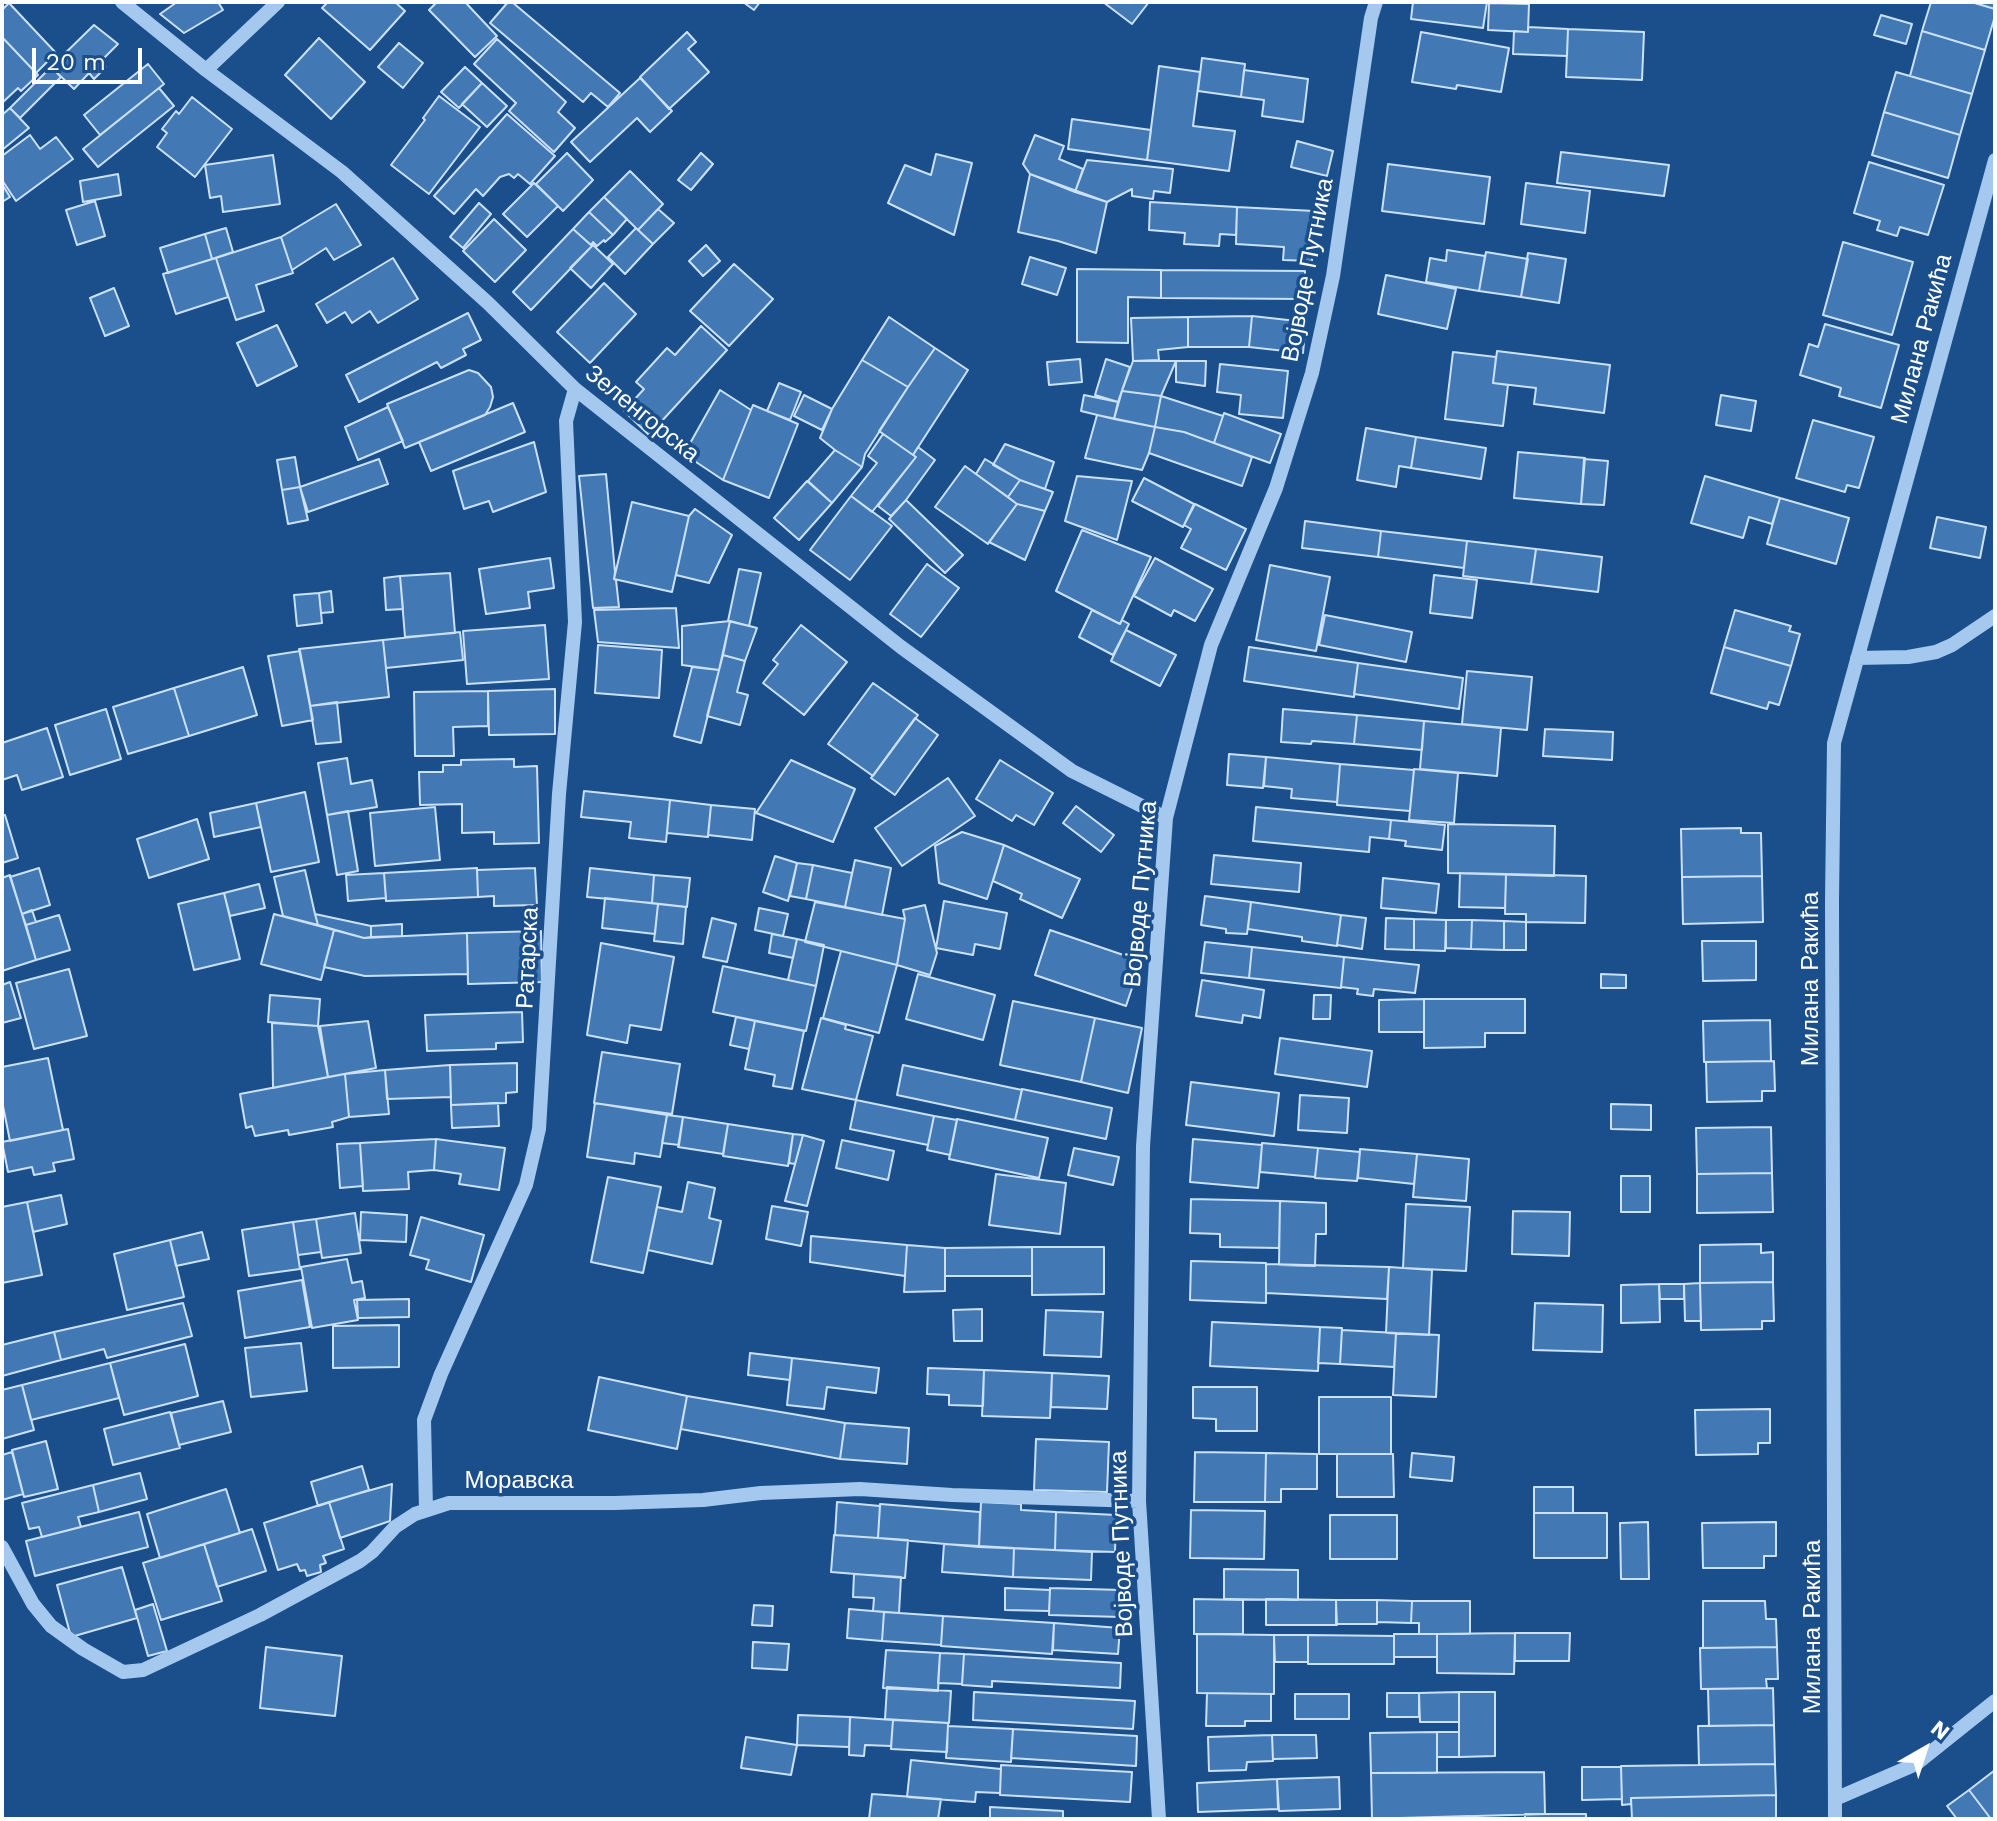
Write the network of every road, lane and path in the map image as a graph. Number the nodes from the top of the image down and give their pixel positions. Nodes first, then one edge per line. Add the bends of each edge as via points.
1 (122, 2) edge
2 (278, 2) edge
3 (1376, 2) edge
4 (206, 70) junction
5 (1995, 160) edge
6 (575, 389) junction
7 (1995, 616) edge
8 (1857, 658) junction
9 (1166, 818) junction
10 (1139, 1501) junction
11 (426, 1509) junction
12 (2, 1547) edge
13 (1995, 1701) edge
14 (1835, 1799) junction
15 (1159, 1819) edge
16 (1835, 1819) edge

1 - 4 street, Зеленгорска
2 - 4 street
3 - 9 street, Војводе Путника via 1333,276 1312,373 1276,488 1211,645
4 - 6 street, Зеленгорска via 342,172
5 - 8 street, Милана Ракића
6 - 9 street, Зеленгорска via 901,647 1072,771
6 - 11 street, Ратарска via 566,421 575,622 539,1129 526,1185 424,1420
7 - 8 street via 1936,652
8 - 14 street, Милана Ракића via 1834,743
9 - 10 street, Војводе Путника via 1143,1146
10 - 11 street, Моравска via 860,1489 644,1502 459,1502
10 - 15 street, Војводе Путника
11 - 12 street, Моравска via 395,1527 360,1561 250,1620 134,1672 123,1672 51,1626
13 - 14 street via 1916,1764
14 - 16 street, Милана Ракића

